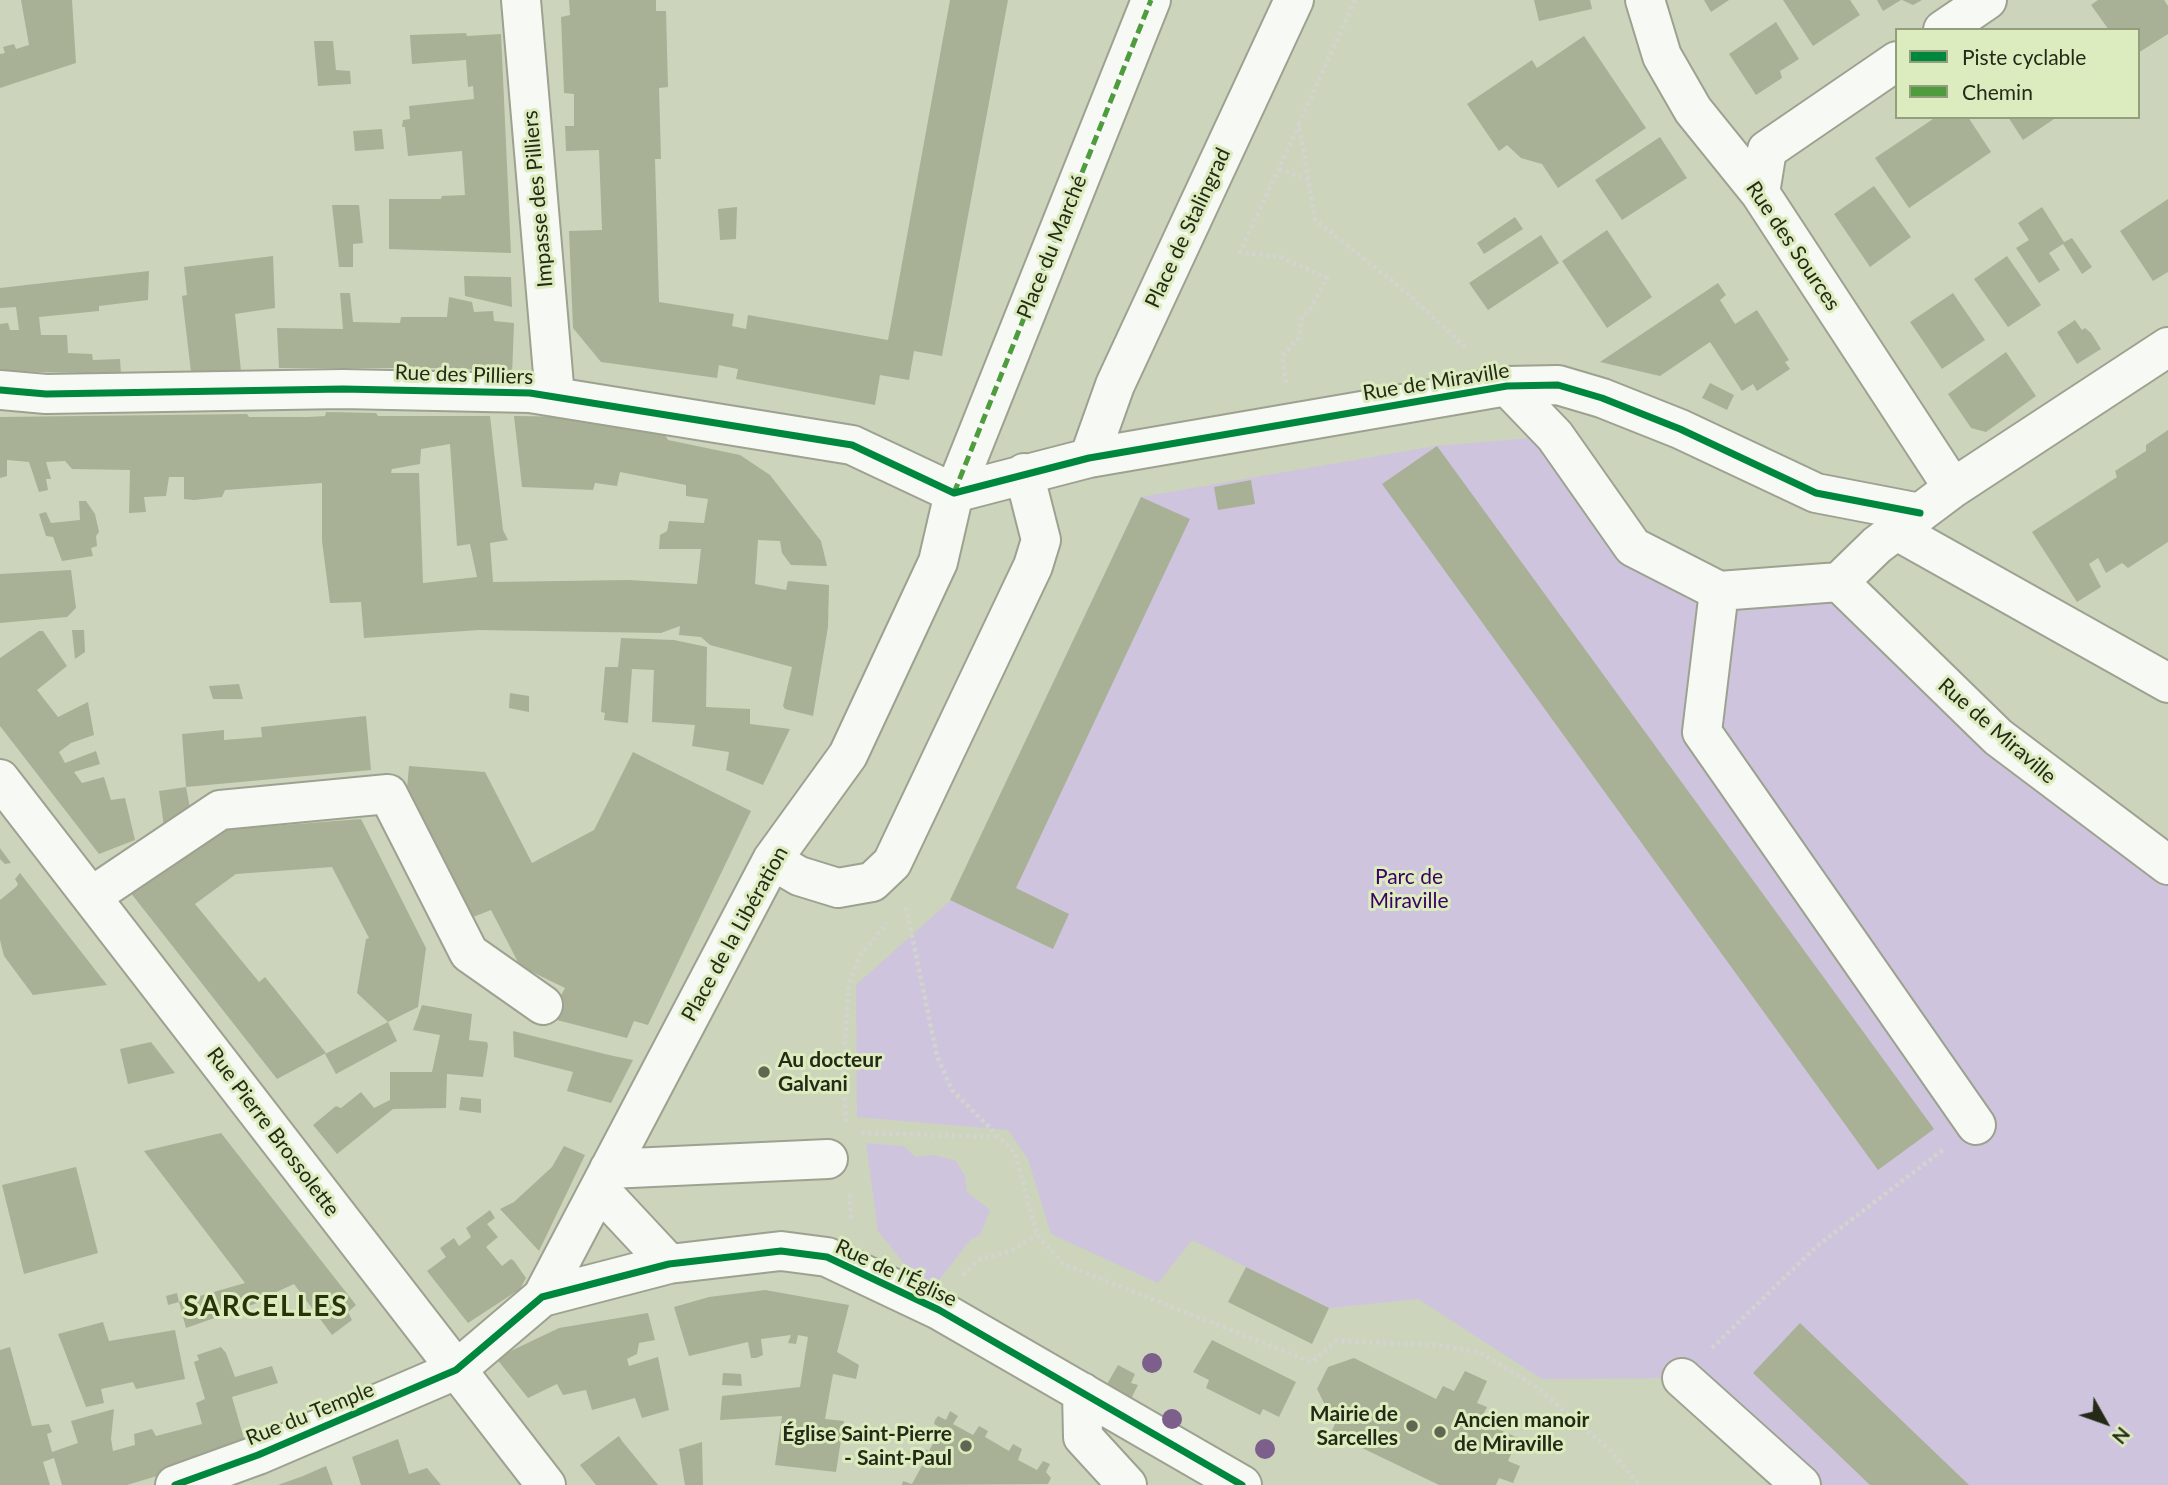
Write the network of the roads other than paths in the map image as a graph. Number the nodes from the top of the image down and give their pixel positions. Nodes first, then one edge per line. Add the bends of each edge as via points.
1 (521, 0) edge
2 (1151, 0) edge
3 (1294, 0) edge
4 (1645, 0) edge
5 (1987, 0) edge
6 (1946, 28) edge
7 (1895, 62) edge
8 (1760, 193) junction
9 (2168, 347) edge
10 (1507, 386) junction
11 (0, 390) edge
12 (555, 397) junction
13 (1089, 458) junction
14 (1024, 473) junction
15 (1953, 488) junction
16 (954, 494) junction
17 (1898, 529) junction
18 (1839, 582) junction
19 (1719, 591) junction
20 (2168, 683) edge
21 (0, 779) edge
22 (772, 860) junction
23 (2168, 864) edge
24 (92, 896) junction
25 (543, 1005) dead end
26 (1976, 1125) road end
27 (838, 1171) road end
28 (604, 1179) junction
29 (669, 1265) junction
30 (542, 1297) junction
31 (456, 1370) junction
32 (1682, 1378) road end
33 (1082, 1392) junction
34 (175, 1485) edge
35 (546, 1485) edge
36 (1127, 1485) edge
37 (1242, 1485) edge
38 (1801, 1485) edge

1 - 12 street, Impasse des Pilliers
2 - 16 street, Place du Marché
3 - 13 street, Place de Stalingrad via 1115,385
4 - 8 street, Rue des Sources via 1662,56 1693,110
5 - 6 street
7 - 8 street via 1767,150
8 - 15 street, Rue des Sources
9 - 15 street
10 - 13 street, Rue de Miraville
10 - 17 street, Rue de Miraville via 1558,385 1602,398
10 - 19 street, Rue de Miraville via 1555,436 1633,547
11 - 12 street, Rue des Pilliers via 46,394 343,389
12 - 16 street, Rue des Pilliers via 852,445
13 - 14 street, Rue de Miraville
14 - 16 street
14 - 22 street via 1041,540 1034,566 892,863 872,882 838,888 799,876
15 - 17 street
16 - 22 street, Place de la Libération via 938,562 848,755
17 - 18 street
17 - 20 street, Rue de Miraville
18 - 19 street
18 - 23 street, Rue de Miraville via 1998,737
19 - 26 street via 1702,732
21 - 24 street, Rue Pierre Brossolette
22 - 28 street, Place de la Libération
24 - 25 street via 220,810 388,794 469,953
24 - 31 street, Rue Pierre Brossolette
27 - 28 street
28 - 29 street
28 - 30 street, Place de la Libération
29 - 30 street, Rue de l'Église
29 - 33 street, Rue de l'Église via 781,1251 827,1258 939,1310
30 - 31 street, Rue de l'Église
31 - 34 street, Rue du Temple via 271,1450
31 - 35 street, Rue Pierre Brossolette
32 - 38 street
33 - 36 street via 1083,1437
33 - 37 street, Rue de l'Église

